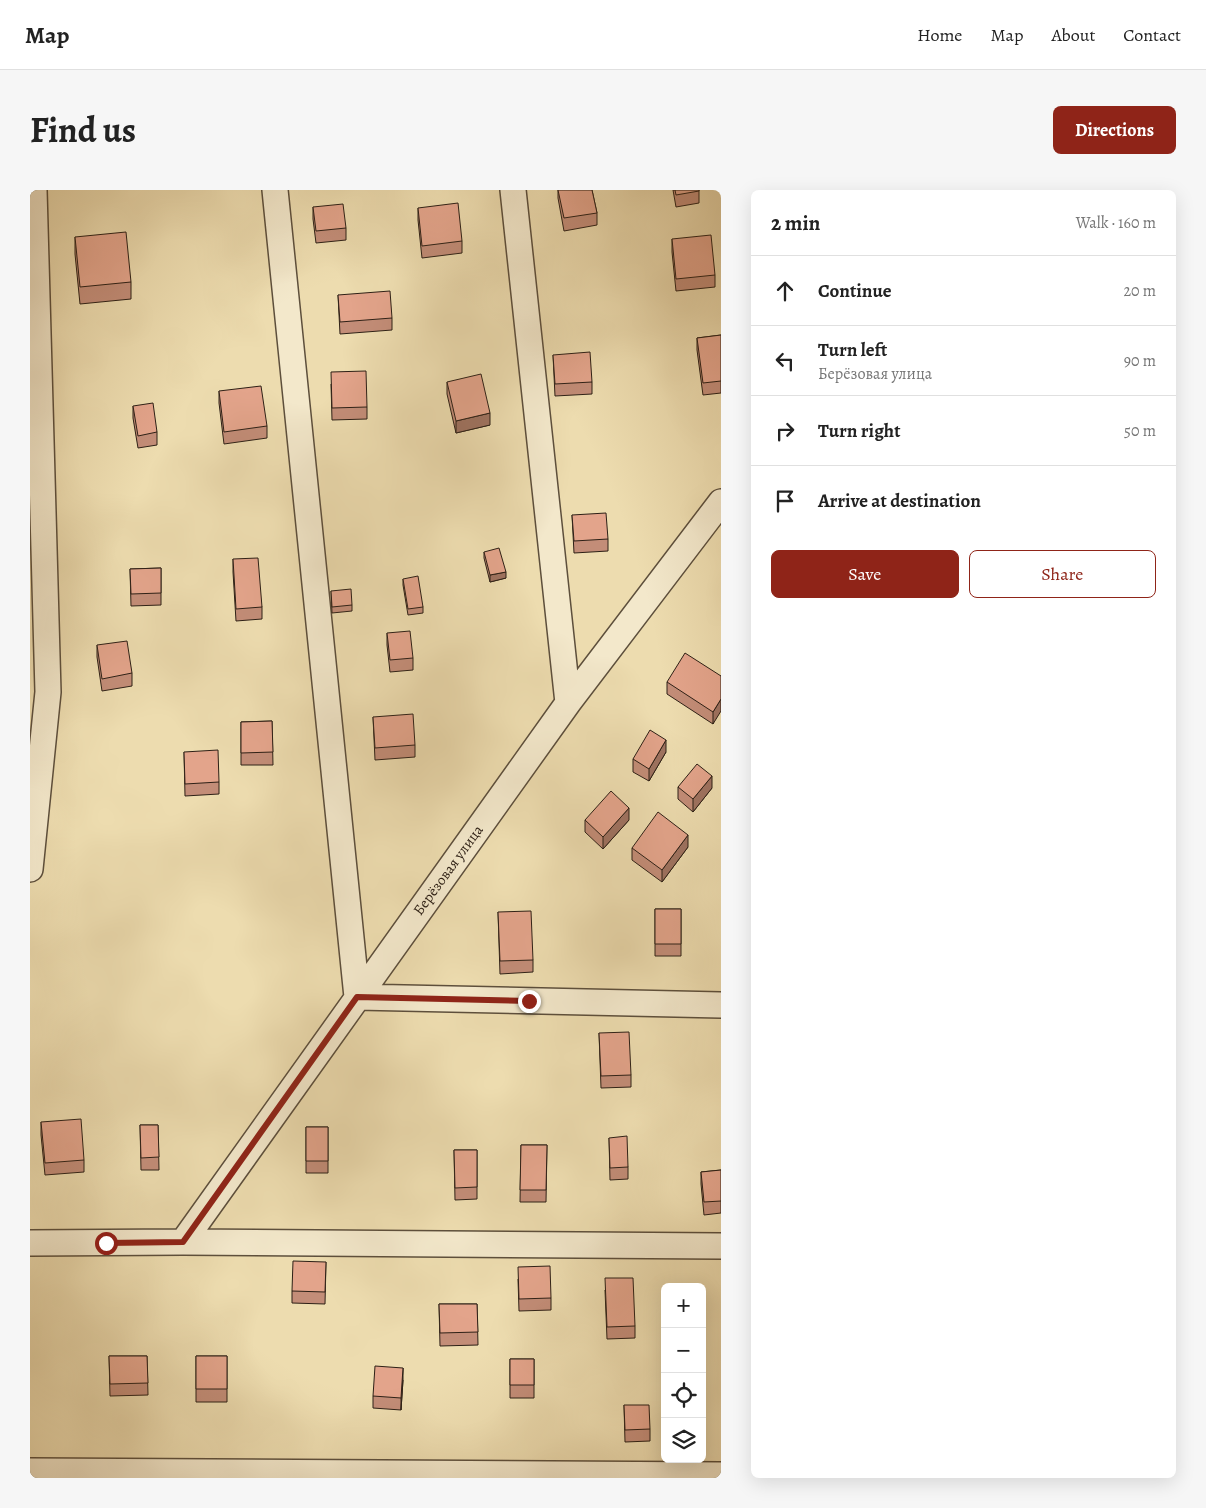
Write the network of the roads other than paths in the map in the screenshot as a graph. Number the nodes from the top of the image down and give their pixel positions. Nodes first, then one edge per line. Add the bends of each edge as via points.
1 (34, 190) edge
2 (275, 190) edge
3 (513, 190) edge
4 (721, 502) edge
5 (568, 703) junction
6 (30, 869) edge
7 (357, 997) junction
8 (721, 1005) edge
9 (183, 1242) junction
10 (30, 1243) edge
11 (721, 1246) edge
12 (30, 1471) edge
13 (721, 1475) edge

1 - 6 street via 48,692
2 - 7 street
3 - 5 street
4 - 5 street, Берёзовая улица
5 - 7 street, Берёзовая улица
7 - 8 street
7 - 9 street, Берёзовая улица
9 - 10 street
9 - 11 street
12 - 13 street

